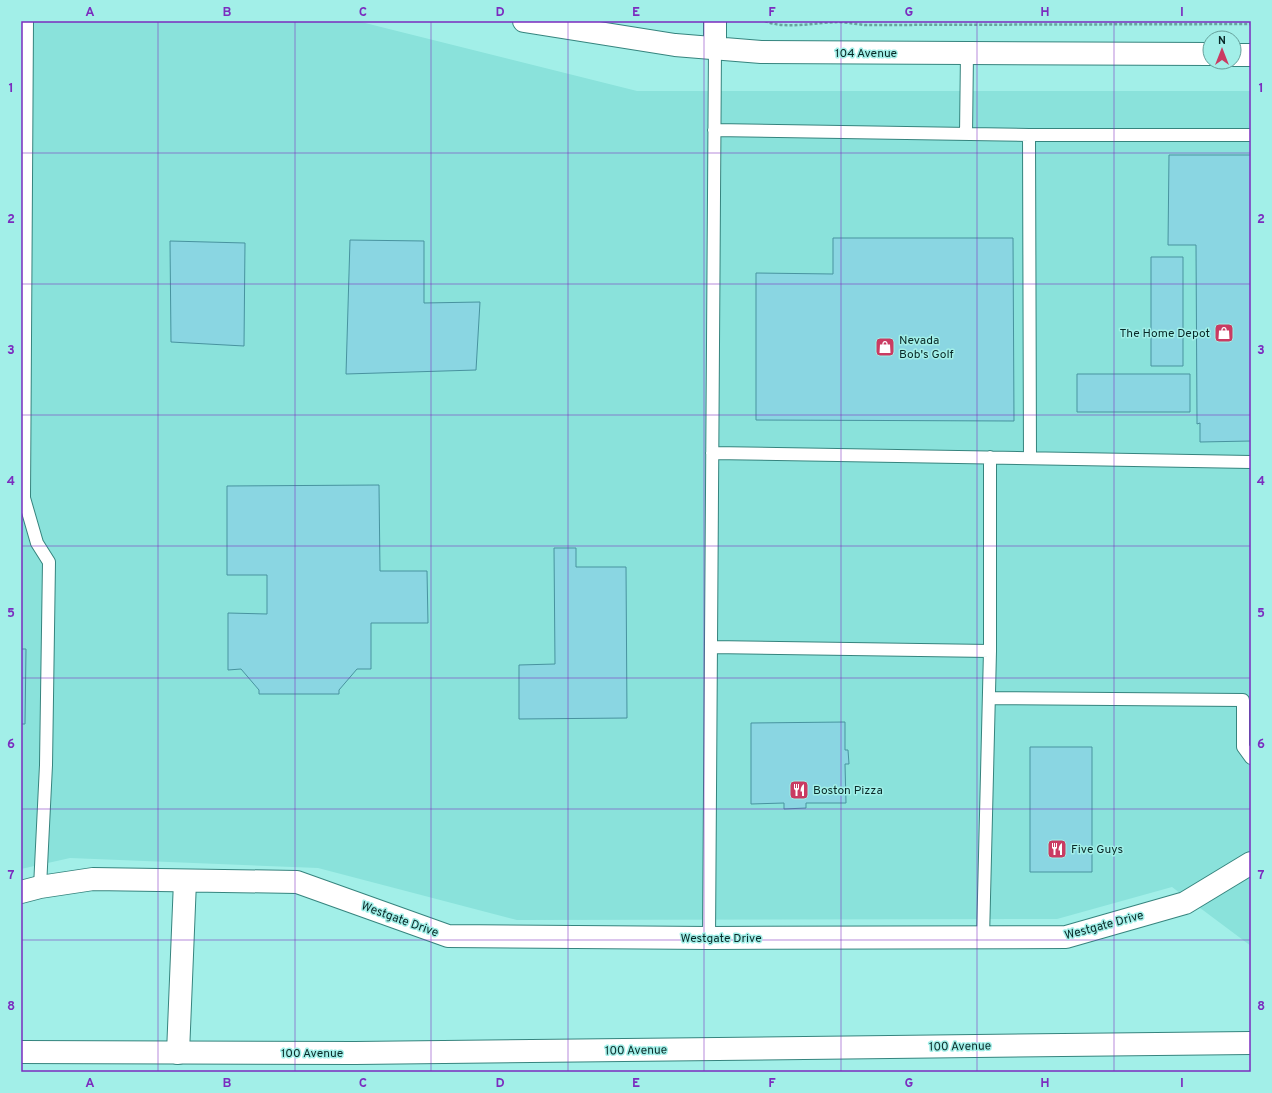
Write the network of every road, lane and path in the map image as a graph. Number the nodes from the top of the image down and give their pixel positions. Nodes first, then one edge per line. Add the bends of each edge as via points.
1 (27, 21) edge
2 (524, 21) edge
3 (715, 21) edge
4 (765, 21) edge
5 (1251, 24) edge
6 (715, 48) junction
7 (967, 53) junction
8 (1202, 54) edge
9 (714, 130) junction
10 (966, 134) junction
11 (1029, 135) junction
12 (1251, 135) edge
13 (712, 453) junction
14 (990, 457) junction
15 (1030, 458) junction
16 (1251, 462) edge
17 (711, 647) junction
18 (990, 651) junction
19 (989, 698) junction
20 (1251, 758) edge
21 (1251, 863) edge
22 (185, 880) junction
23 (30, 889) edge
24 (709, 938) junction
25 (983, 938) junction
26 (1251, 1043) edge
27 (21, 1052) edge
28 (178, 1054) junction

1 - 23 lane via 24,498 36,543 49,562 46,765
2 - 6 street, 104 Avenue via 675,45
3 - 6 street
4 - 5 path via 784,25 840,22 866,25
6 - 7 street, 104 Avenue via 761,52
6 - 9 lane
7 - 8 street, 104 Avenue
7 - 10 lane
9 - 10 lane
9 - 13 lane
10 - 11 lane
11 - 12 lane
11 - 15 lane
13 - 14 lane
13 - 17 lane
14 - 15 lane
14 - 18 lane
15 - 16 lane
17 - 18 lane
17 - 24 lane
18 - 19 lane
19 - 20 lane via 1243,700 1243,747
19 - 25 lane
21 - 25 street, Westgate Drive via 1185,903 1066,937
22 - 23 street, Westgate Drive via 93,879
22 - 24 street, Westgate Drive via 297,882 448,936
22 - 28 street
24 - 25 street, Westgate Drive
26 - 28 street, 100 Avenue
27 - 28 street, 100 Avenue

